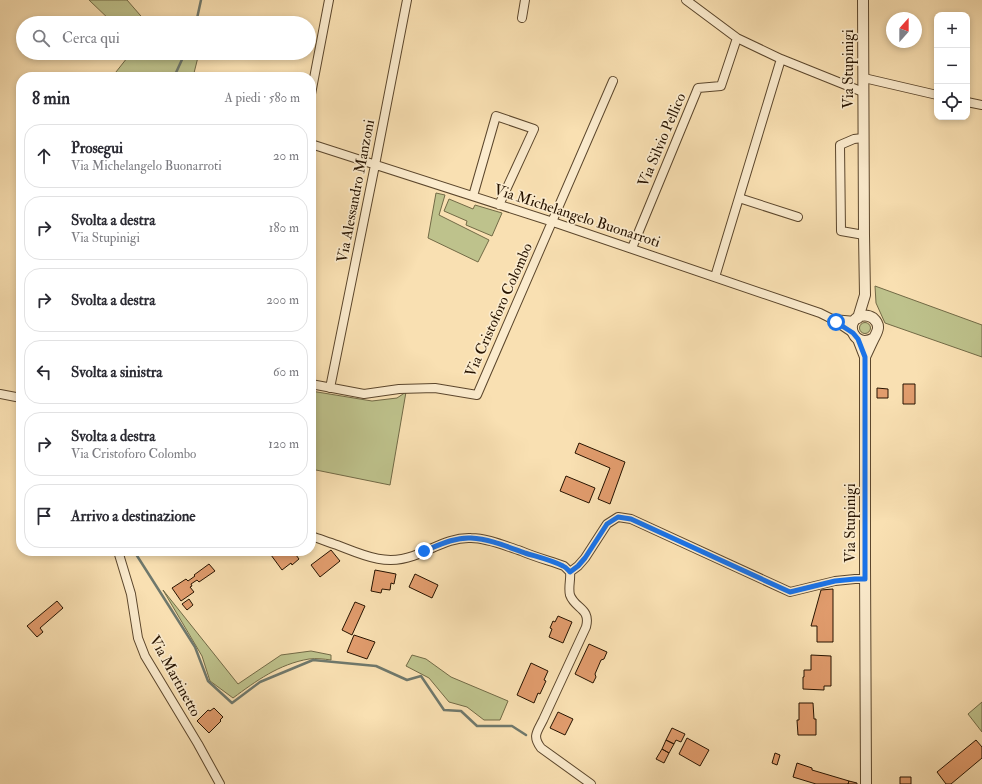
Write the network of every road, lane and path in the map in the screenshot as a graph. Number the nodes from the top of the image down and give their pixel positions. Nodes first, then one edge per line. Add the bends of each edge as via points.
1 (330, 0) edge
2 (407, 0) edge
3 (525, 0) edge
4 (686, 0) edge
5 (863, 0) edge
6 (522, 18) dead end
7 (737, 38) junction
8 (781, 59) junction
9 (315, 72) edge
10 (864, 78) junction
11 (613, 81) dead end
12 (864, 92) junction
13 (934, 94) edge
14 (970, 103) edge
15 (982, 105) edge
16 (863, 138) junction
17 (316, 146) edge
18 (375, 165) junction
19 (473, 196) junction
20 (739, 198) junction
21 (500, 205) junction
22 (798, 217) dead end
23 (553, 222) junction
24 (864, 235) junction
25 (632, 248) junction
26 (715, 277) junction
27 (865, 295) junction
28 (832, 319) junction
29 (856, 319) junction
30 (874, 319) junction
31 (855, 336) junction
32 (874, 338) junction
33 (865, 357) junction
34 (316, 385) edge
35 (330, 388) junction
36 (0, 394) edge
37 (16, 397) edge
38 (316, 538) edge
39 (120, 556) edge
40 (570, 572) junction
41 (865, 579) junction
42 (220, 784) edge
43 (590, 784) edge
44 (866, 784) edge

1 - 9 street
2 - 18 street, Via Alessandro Manzoni
3 - 6 street
4 - 7 street
5 - 10 street, Via Stupinigi
7 - 8 street
7 - 25 street, Via Silvio Pellico via 721,86 698,88
8 - 12 street
8 - 20 street
10 - 12 street, Via Stupinigi
10 - 13 street
11 - 23 street, Via Cristoforo Colombo
12 - 16 street, Via Stupinigi
14 - 15 street
16 - 24 street, Via Stupinigi
16 - 24 street via 840,145 841,231
17 - 18 street, Via Michelangelo Buonarroti
18 - 19 street, Via Michelangelo Buonarroti
18 - 35 street, Via Alessandro Manzoni
19 - 21 street, Via Michelangelo Buonarroti
19 - 21 street via 496,116 534,129
20 - 22 street
20 - 26 street
21 - 23 street, Via Michelangelo Buonarroti
23 - 25 street, Via Michelangelo Buonarroti
23 - 35 street, Via Cristoforo Colombo via 477,395 435,388 399,389 364,394
24 - 27 street, Via Stupinigi
25 - 26 street, Via Michelangelo Buonarroti
26 - 28 street, Via Michelangelo Buonarroti
27 - 29 street, Via Stupinigi
27 - 30 street, Via Stupinigi
28 - 29 street, Via Michelangelo Buonarroti
28 - 31 street, Via Michelangelo Buonarroti
29 - 30 street via 870,316
29 - 31 street via 852,328
30 - 32 street via 878,326
31 - 32 street via 866,341
31 - 33 street, Via Stupinigi
32 - 33 street, Via Stupinigi
33 - 41 street, Via Stupinigi
34 - 35 street, Via Cristoforo Colombo
36 - 37 street
38 - 40 street via 383,560 412,556 444,542 476,538 564,566
39 - 42 street, Via Martinetto via 131,594 138,638 145,656
40 - 41 street via 585,558 607,524 618,517 631,519 790,592 835,581
40 - 43 street via 569,592 576,604 586,613 588,622 536,732 536,738 541,748
41 - 44 street, Via Stupinigi

